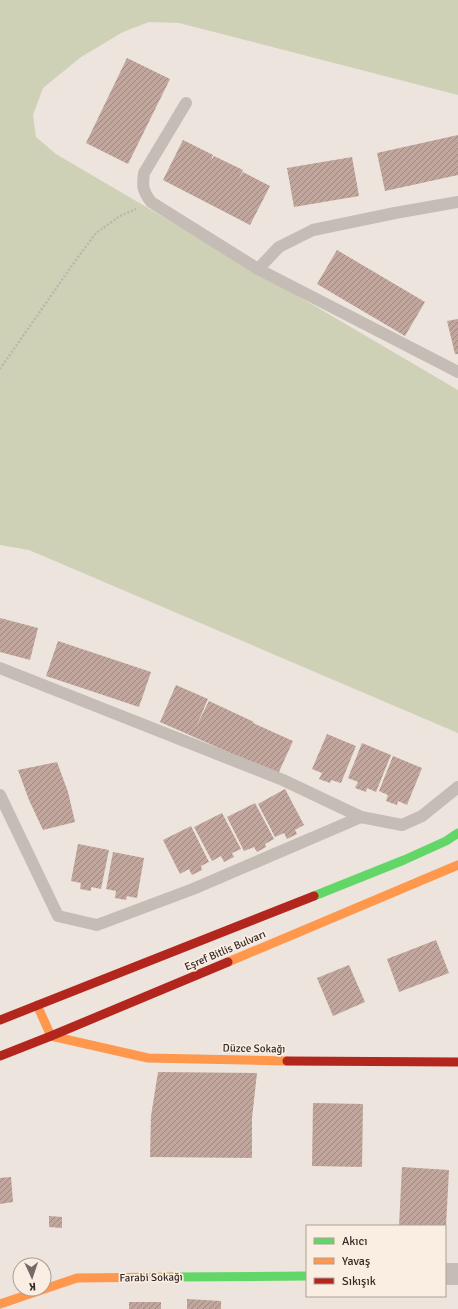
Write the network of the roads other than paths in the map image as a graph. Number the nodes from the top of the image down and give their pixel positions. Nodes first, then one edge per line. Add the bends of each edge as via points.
1 (186, 103) dead end
2 (458, 202) edge
3 (258, 269) junction
4 (458, 372) edge
5 (0, 668) edge
6 (458, 787) edge
7 (0, 795) edge
8 (361, 817) junction
9 (458, 833) edge
10 (458, 865) edge
11 (37, 1005) junction
12 (0, 1020) edge
13 (52, 1036) junction
14 (0, 1056) edge
15 (458, 1062) edge
16 (446, 1274) edge
17 (458, 1274) edge
18 (306, 1276) edge
19 (0, 1304) edge

1 - 3 lane via 144,173 144,192 151,202
2 - 3 lane via 313,230 279,247
3 - 4 lane
5 - 8 lane via 283,780
6 - 8 lane via 422,816 402,825
7 - 8 lane via 58,916 97,925 192,889
9 - 11 main road, Eşref Bitlis Bulvarı via 404,860
10 - 13 main road, Eşref Bitlis Bulvarı
11 - 12 main road, Eşref Bitlis Bulvarı
11 - 13 main road
13 - 14 main road, Eşref Bitlis Bulvarı
13 - 15 main road, Düzce Sokağı via 148,1058
16 - 17 street
18 - 19 main road, Farabi Sokağı via 77,1278

